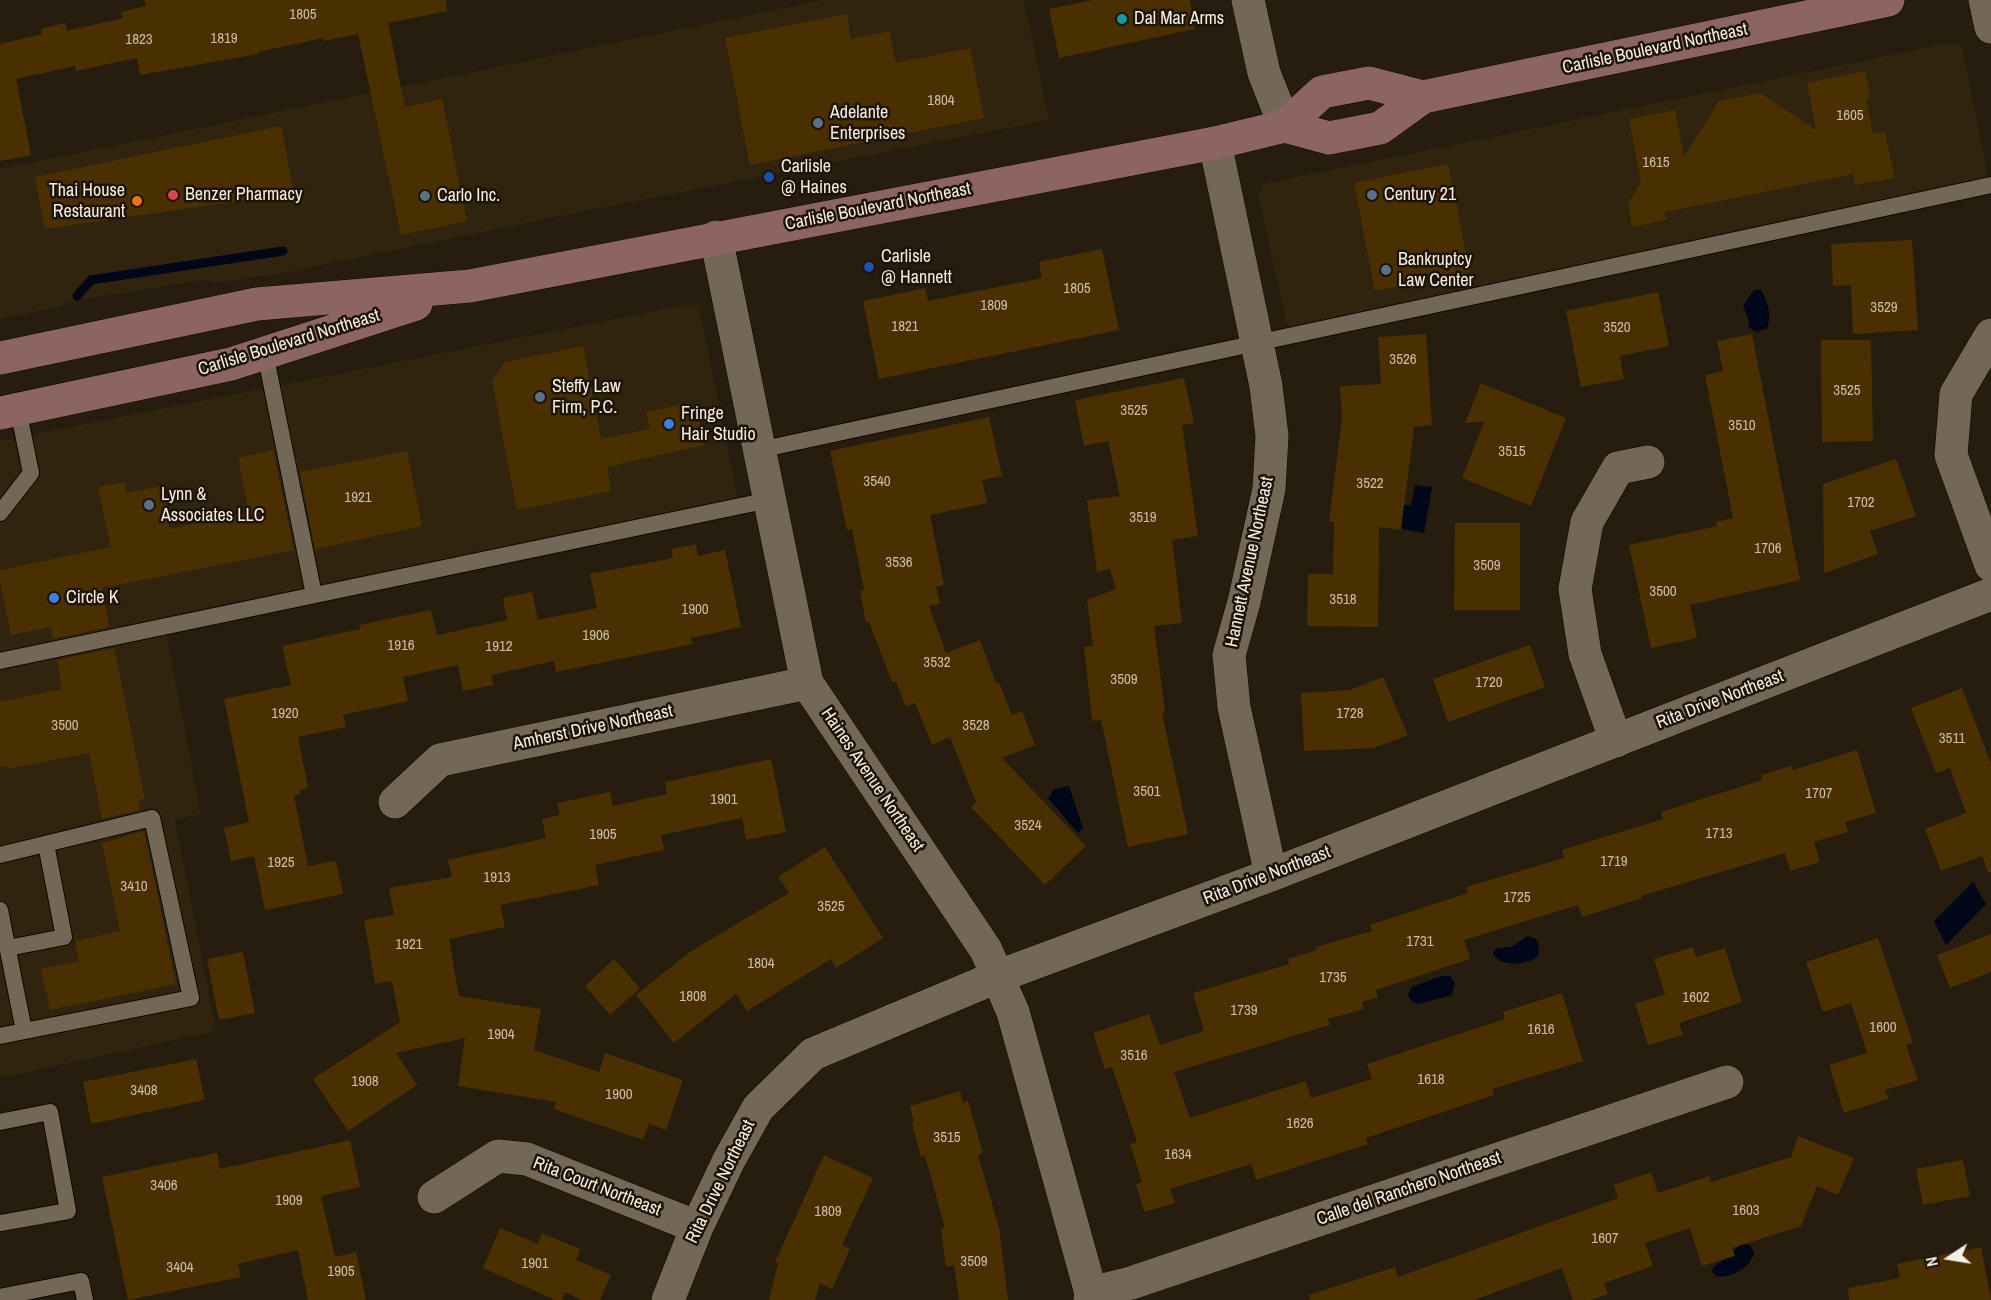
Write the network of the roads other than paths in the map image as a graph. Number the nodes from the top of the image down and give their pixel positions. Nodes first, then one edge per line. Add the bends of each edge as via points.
1 (1248, 0) edge
2 (1888, 0) edge
3 (1985, 0) edge
4 (1991, 27) edge
5 (1423, 97) junction
6 (1285, 126) junction
7 (1215, 143) junction
8 (1991, 185) edge
9 (716, 237) junction
10 (470, 286) junction
11 (1991, 335) edge
12 (1257, 344) junction
13 (265, 353) junction
14 (0, 358) edge
15 (9, 411) edge
16 (759, 450) junction
17 (1648, 462) dead end
18 (769, 500) junction
19 (0, 513) edge
20 (1991, 564) edge
21 (1991, 594) edge
22 (314, 595) junction
23 (0, 661) edge
24 (807, 683) junction
25 (1616, 741) junction
26 (395, 802) dead end
27 (46, 844) junction
28 (0, 855) edge
29 (1271, 875) junction
30 (0, 910) edge
31 (8, 948) junction
32 (999, 976) junction
33 (24, 1031) junction
34 (0, 1036) edge
35 (1727, 1082) dead end
36 (0, 1122) edge
37 (435, 1197) dead end
38 (0, 1223) edge
39 (697, 1227) junction
40 (0, 1297) edge
41 (1090, 1297) edge
42 (85, 1300) edge
43 (668, 1300) edge

1 - 6 street via 1264,72
2 - 5 main road, Carlisle Boulevard Northeast
3 - 4 street
5 - 6 main road, Carlisle Boulevard Northeast via 1380,128 1329,138
5 - 6 main road, Carlisle Boulevard Northeast via 1369,83 1322,92
6 - 7 main road, Carlisle Boulevard Northeast
7 - 9 main road, Carlisle Boulevard Northeast
7 - 12 street, Hannett Avenue Northeast
8 - 12 lane
9 - 10 main road, Carlisle Boulevard Northeast
9 - 16 street, Haines Avenue Northeast
10 - 13 main road, Carlisle Boulevard Northeast
10 - 14 main road, Carlisle Boulevard Northeast via 257,304
11 - 20 street via 1956,394 1951,455
12 - 16 lane
12 - 29 street, Hannett Avenue Northeast via 1272,436 1269,489 1229,655 1234,707
13 - 15 main road, Carlisle Boulevard Northeast via 231,364
13 - 22 lane
15 - 19 lane via 31,473
16 - 18 street, Haines Avenue Northeast
17 - 25 street via 1618,468 1587,522 1575,590 1585,654
18 - 22 lane
18 - 24 street, Haines Avenue Northeast
21 - 25 street, Rita Drive Northeast
22 - 23 lane
24 - 26 street, Amherst Drive Northeast via 440,760
24 - 32 street, Haines Avenue Northeast via 986,950
25 - 29 street, Rita Drive Northeast
27 - 28 lane
27 - 31 lane via 64,937
27 - 33 lane via 152,818 191,998
29 - 32 street, Rita Drive Northeast
30 - 31 lane
31 - 33 lane
32 - 39 street, Rita Drive Northeast via 813,1054 758,1108
32 - 41 street, Haines Avenue Northeast via 1014,1012
33 - 34 lane
35 - 41 street, Calle del Ranchero Northeast
36 - 38 lane via 50,1112 68,1211
37 - 39 street, Rita Court Northeast via 498,1156 527,1160
39 - 43 street, Rita Drive Northeast
40 - 42 lane via 81,1281

